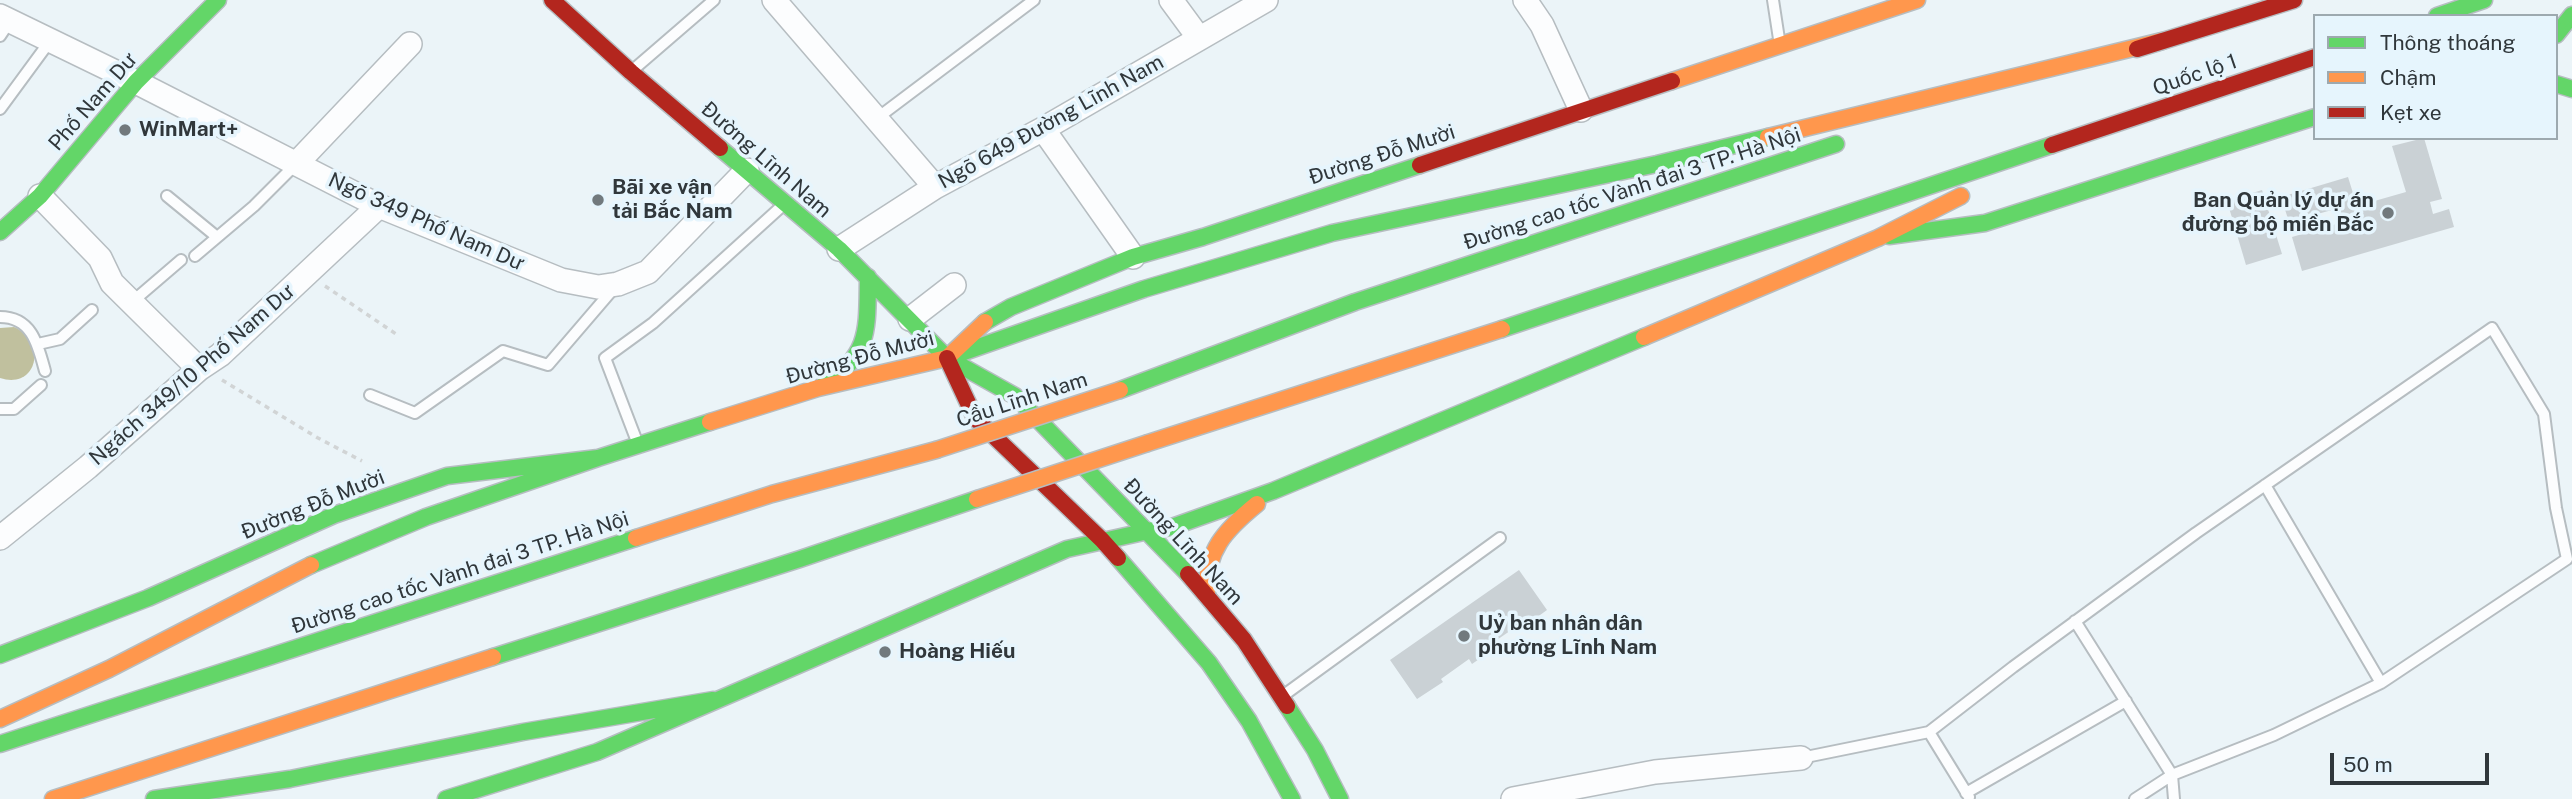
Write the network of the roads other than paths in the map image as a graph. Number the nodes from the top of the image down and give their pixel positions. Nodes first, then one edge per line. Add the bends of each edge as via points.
1 (218, 0) edge
2 (552, 0) edge
3 (714, 0) edge
4 (774, 0) edge
5 (1034, 0) edge
6 (1171, 0) edge
7 (1266, 0) edge
8 (1525, 0) edge
9 (1773, 0) edge
10 (1917, 0) edge
11 (2294, 0) edge
12 (2484, 0) edge
13 (2443, 14) edge
14 (2572, 15) edge
15 (3, 24) edge
16 (2558, 32) edge
17 (1199, 38) junction
18 (50, 41) junction
19 (2162, 41) junction
20 (410, 44) dead end
21 (1780, 46) junction
22 (2313, 58) edge
23 (631, 72) junction
24 (136, 82) junction
25 (0, 108) edge
26 (1581, 110) junction
27 (1936, 113) dead end
28 (2313, 118) edge
29 (876, 119) junction
30 (1043, 129) junction
31 (2089, 132) junction
32 (1856, 138) dead end
33 (296, 164) junction
34 (747, 170) junction
35 (935, 187) junction
36 (40, 196) junction
37 (167, 196) dead end
38 (785, 204) junction
39 (379, 206) junction
40 (0, 232) edge
41 (217, 237) junction
42 (1878, 238) junction
43 (839, 249) junction
44 (195, 256) dead end
45 (1133, 257) junction
46 (181, 260) dead end
47 (868, 276) junction
48 (618, 284) junction
49 (954, 285) dead end
50 (132, 302) junction
51 (92, 310) dead end
52 (0, 317) edge
53 (910, 319) junction
54 (37, 344) junction
55 (947, 358) junction
56 (203, 366) junction
57 (45, 371) dead end
58 (41, 385) dead end
59 (818, 388) junction
60 (1120, 390) joint
61 (370, 395) dead end
62 (0, 409) edge
63 (639, 445) junction
64 (936, 450) joint
65 (598, 458) junction
66 (2264, 485) junction
67 (1273, 491) junction
68 (1149, 531) junction
69 (0, 538) edge
70 (1500, 538) dead end
71 (1102, 540) junction
72 (1207, 594) junction
73 (2075, 621) junction
74 (0, 655) edge
75 (2381, 683) junction
76 (1282, 696) junction
77 (713, 700) junction
78 (2126, 701) junction
79 (0, 719) edge
80 (1929, 732) junction
81 (0, 744) edge
82 (1801, 758) joint
83 (2172, 775) junction
84 (1968, 796) edge
85 (53, 799) edge
86 (154, 799) edge
87 (446, 799) edge
88 (1292, 799) edge
89 (1340, 799) edge
90 (1513, 799) edge
91 (2135, 799) edge
92 (2174, 799) edge

1 - 24 main road, Phố Nam Dư
2 - 23 main road, Đường Lĩnh Nam
3 - 23 lane
4 - 29 street
5 - 29 lane
6 - 17 street
7 - 17 street, Ngõ 649 Đường Lĩnh Nam
8 - 26 street
9 - 21 lane
10 - 21 main road, Đường Đỗ Mười
11 - 19 main road, Quốc lộ 1
12 - 13 main road
14 - 16 main road
15 - 18 street, Ngõ 349 Phố Nam Dư
17 - 30 street, Ngõ 649 Đường Lĩnh Nam
18 - 24 street, Ngõ 349 Phố Nam Dư
18 - 25 lane
19 - 27 main road
19 - 55 main road via 1657,164 1332,233 1144,289
20 - 33 street
21 - 26 main road, Đường Đỗ Mười
22 - 31 main road, Quốc lộ 1
23 - 34 main road, Đường Lĩnh Nam
24 - 33 street, Ngõ 349 Phố Nam Dư
24 - 36 main road, Phố Nam Dư
26 - 45 main road, Đường Đỗ Mười
28 - 42 main road via 1985,223
29 - 35 street
30 - 35 street, Ngõ 649 Đường Lĩnh Nam
30 - 45 street
31 - 42 main road
31 - 85 main road, bridge via 1391,366
32 - 60 main road, Đường cao tốc Vành đai 3 TP. Hà Nội via 1355,302
33 - 39 street, Ngõ 349 Phố Nam Dư
33 - 41 lane
34 - 38 main road, Đường Lĩnh Nam
34 - 48 street, Ngõ 349 Phố Nam Dư via 648,272
35 - 43 street, Ngõ 649 Đường Lĩnh Nam
36 - 40 main road, Phố Nam Dư
36 - 50 street via 100,258 112,283
37 - 41 lane
38 - 43 main road, Đường Lĩnh Nam
38 - 63 lane via 653,323 605,358
39 - 48 street, Ngõ 349 Phố Nam Dư via 561,280 598,287
39 - 56 street, Ngách 349/10 Phố Nam Dư
41 - 44 lane
42 - 67 main road
43 - 47 main road, Đường Lĩnh Nam
45 - 55 main road, Đường Đỗ Mười via 988,319
46 - 50 lane
47 - 53 main road, Đường Lĩnh Nam
47 - 59 main road via 865,340 840,375
48 - 61 lane via 548,365 503,351 415,413
49 - 53 street
50 - 56 street
51 - 54 lane via 60,339
52 - 54 lane via 19,320
53 - 55 main road, Đường Lĩnh Nam
54 - 57 lane
55 - 59 main road, Đường Đỗ Mười
55 - 68 main road, Đường Lĩnh Nam via 1015,397
55 - 71 main road, Đường Lĩnh Nam via 975,418
56 - 69 street, Ngách 349/10 Phố Nam Dư
58 - 62 lane via 14,409
59 - 63 main road, Đường Đỗ Mười
60 - 64 main road, Cầu Lĩnh Nam, bridge
63 - 65 main road, Đường Đỗ Mười
64 - 81 main road, Đường cao tốc Vành đai 3 TP. Hà Nội via 772,494
65 - 74 main road, Đường Đỗ Mười via 447,476 334,515 148,598
65 - 79 main road via 426,517 295,572 109,669
66 - 73 lane
66 - 75 lane
66 - 75 lane via 2492,328 2544,414 2567,559
67 - 68 main road
67 - 72 main road via 1217,543 1207,568
68 - 71 main road
68 - 72 main road, Đường Lĩnh Nam
70 - 76 lane
71 - 77 main road via 1067,549
71 - 88 main road, Đường Lĩnh Nam via 1209,663 1249,721
72 - 76 main road, Đường Lĩnh Nam
73 - 78 lane
73 - 80 lane
75 - 83 lane via 2274,735
76 - 89 main road, Đường Lĩnh Nam
77 - 86 main road via 290,779
77 - 87 main road via 597,752
78 - 83 lane
78 - 84 lane
80 - 82 lane
80 - 84 lane
82 - 90 street via 1656,772
83 - 91 lane
83 - 92 lane

